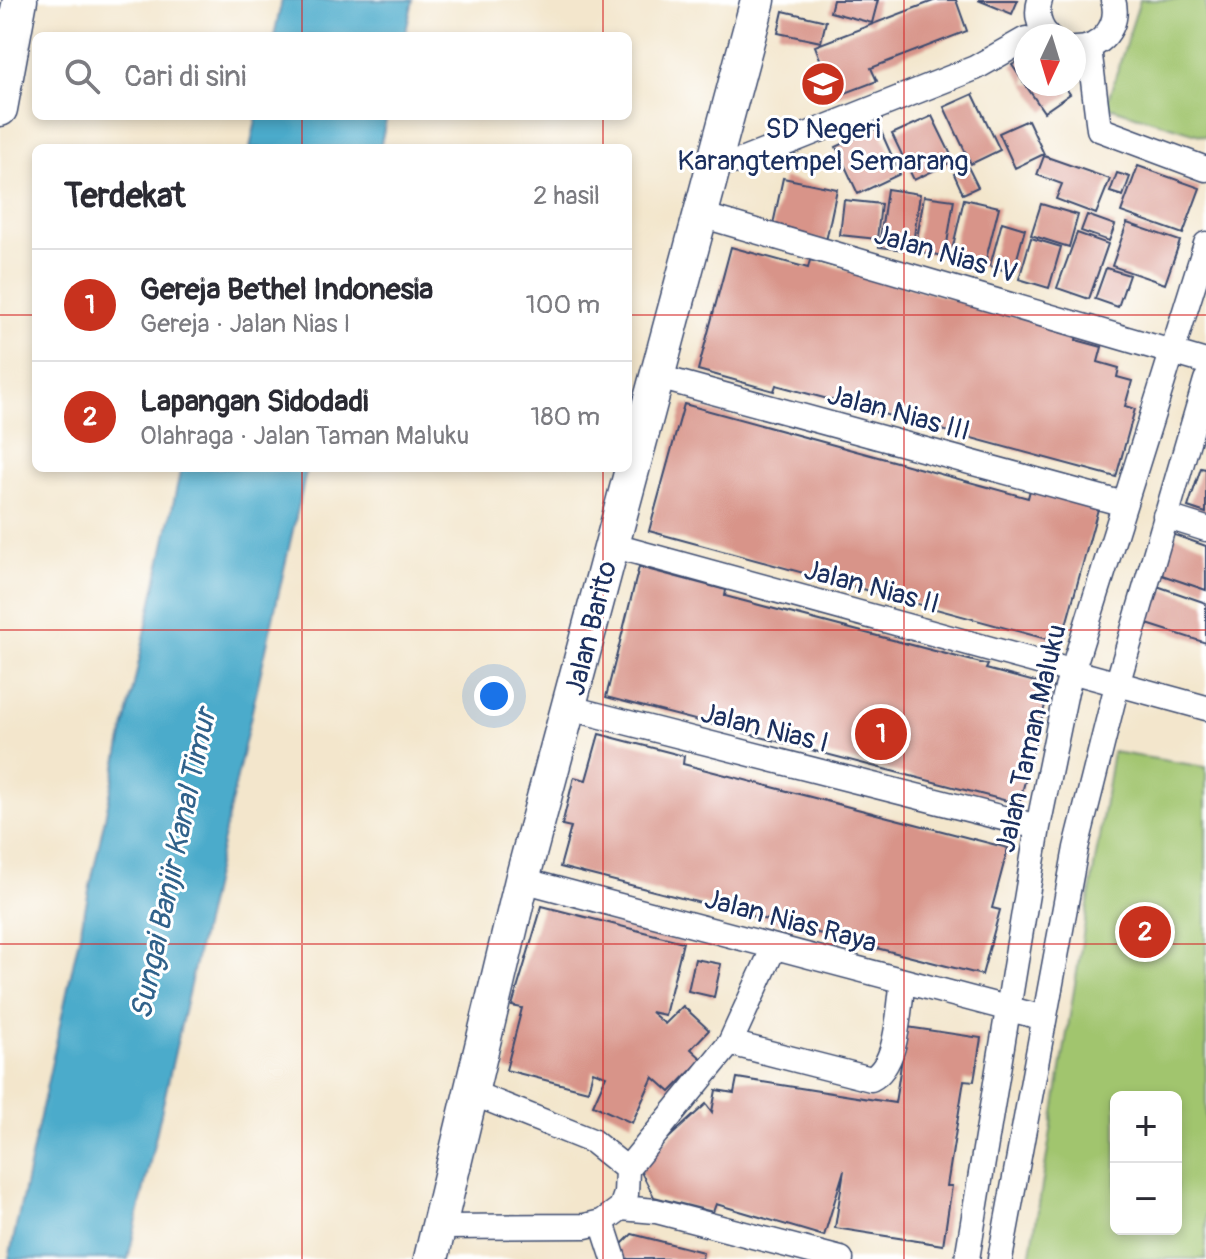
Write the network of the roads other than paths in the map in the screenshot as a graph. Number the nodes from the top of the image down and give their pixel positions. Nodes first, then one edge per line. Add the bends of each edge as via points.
1 (758, 0) edge
2 (1040, 0) edge
3 (1113, 0) edge
4 (12, 10) edge
5 (1037, 24) edge
6 (1086, 45) edge
7 (1014, 48) edge
8 (1086, 70) edge
9 (0, 109) edge
10 (715, 163) junction
11 (1206, 169) edge
12 (701, 215) junction
13 (1206, 244) edge
14 (1174, 350) junction
15 (1206, 362) edge
16 (658, 377) junction
17 (1206, 380) edge
18 (632, 470) edge
19 (631, 472) edge
20 (1124, 504) junction
21 (1165, 516) junction
22 (1206, 529) edge
23 (611, 545) junction
24 (1071, 673) junction
25 (1117, 685) junction
26 (570, 708) junction
27 (1206, 708) edge
28 (1038, 827) junction
29 (522, 880) junction
30 (774, 947) junction
31 (903, 981) junction
32 (1008, 1009) junction
33 (1044, 1018) junction
34 (730, 1043) junction
35 (470, 1092) junction
36 (627, 1169) junction
37 (612, 1215) junction
38 (435, 1243) edge
39 (614, 1259) edge
40 (841, 1259) edge
41 (967, 1259) edge
42 (1000, 1259) edge

1 - 10 street, Jalan Barito
2 - 5 street
3 - 6 street via 1111,29
4 - 9 street
7 - 10 street via 741,161
8 - 11 street via 1099,129
10 - 12 street, Jalan Barito
12 - 14 street, Jalan Nias IV
12 - 16 street, Jalan Barito
13 - 14 street, Jalan Taman Maluku
14 - 15 street, Jalan Nias IV
14 - 20 street, Jalan Taman Maluku
16 - 18 street, Jalan Barito
16 - 20 street, Jalan Nias III
17 - 21 street
19 - 23 street, Jalan Barito
20 - 24 street, Jalan Taman Maluku
21 - 22 street
21 - 25 street
23 - 24 street, Jalan Nias II
23 - 26 street, Jalan Barito
24 - 25 street, Jalan Nias II
24 - 28 street, Jalan Taman Maluku
25 - 27 street, Jalan Nias II
25 - 33 street via 1076,848
26 - 28 street, Jalan Nias I
26 - 29 street, Jalan Barito
28 - 32 street, Jalan Taman Maluku
29 - 30 street, Jalan Nias Raya
29 - 35 street, Jalan Barito
30 - 31 street, Jalan Nias Raya
30 - 34 street
31 - 32 street, Jalan Nias Raya
31 - 34 street via 889,1060 883,1073 871,1079
32 - 33 street, Jalan Nias Raya
32 - 41 street, Jalan Taman Maluku
33 - 42 street
34 - 36 street
35 - 36 street via 592,1141
35 - 38 street, Jalan Barito
36 - 37 street via 626,1194
37 - 38 street via 585,1226
37 - 39 street
37 - 40 street via 656,1211

